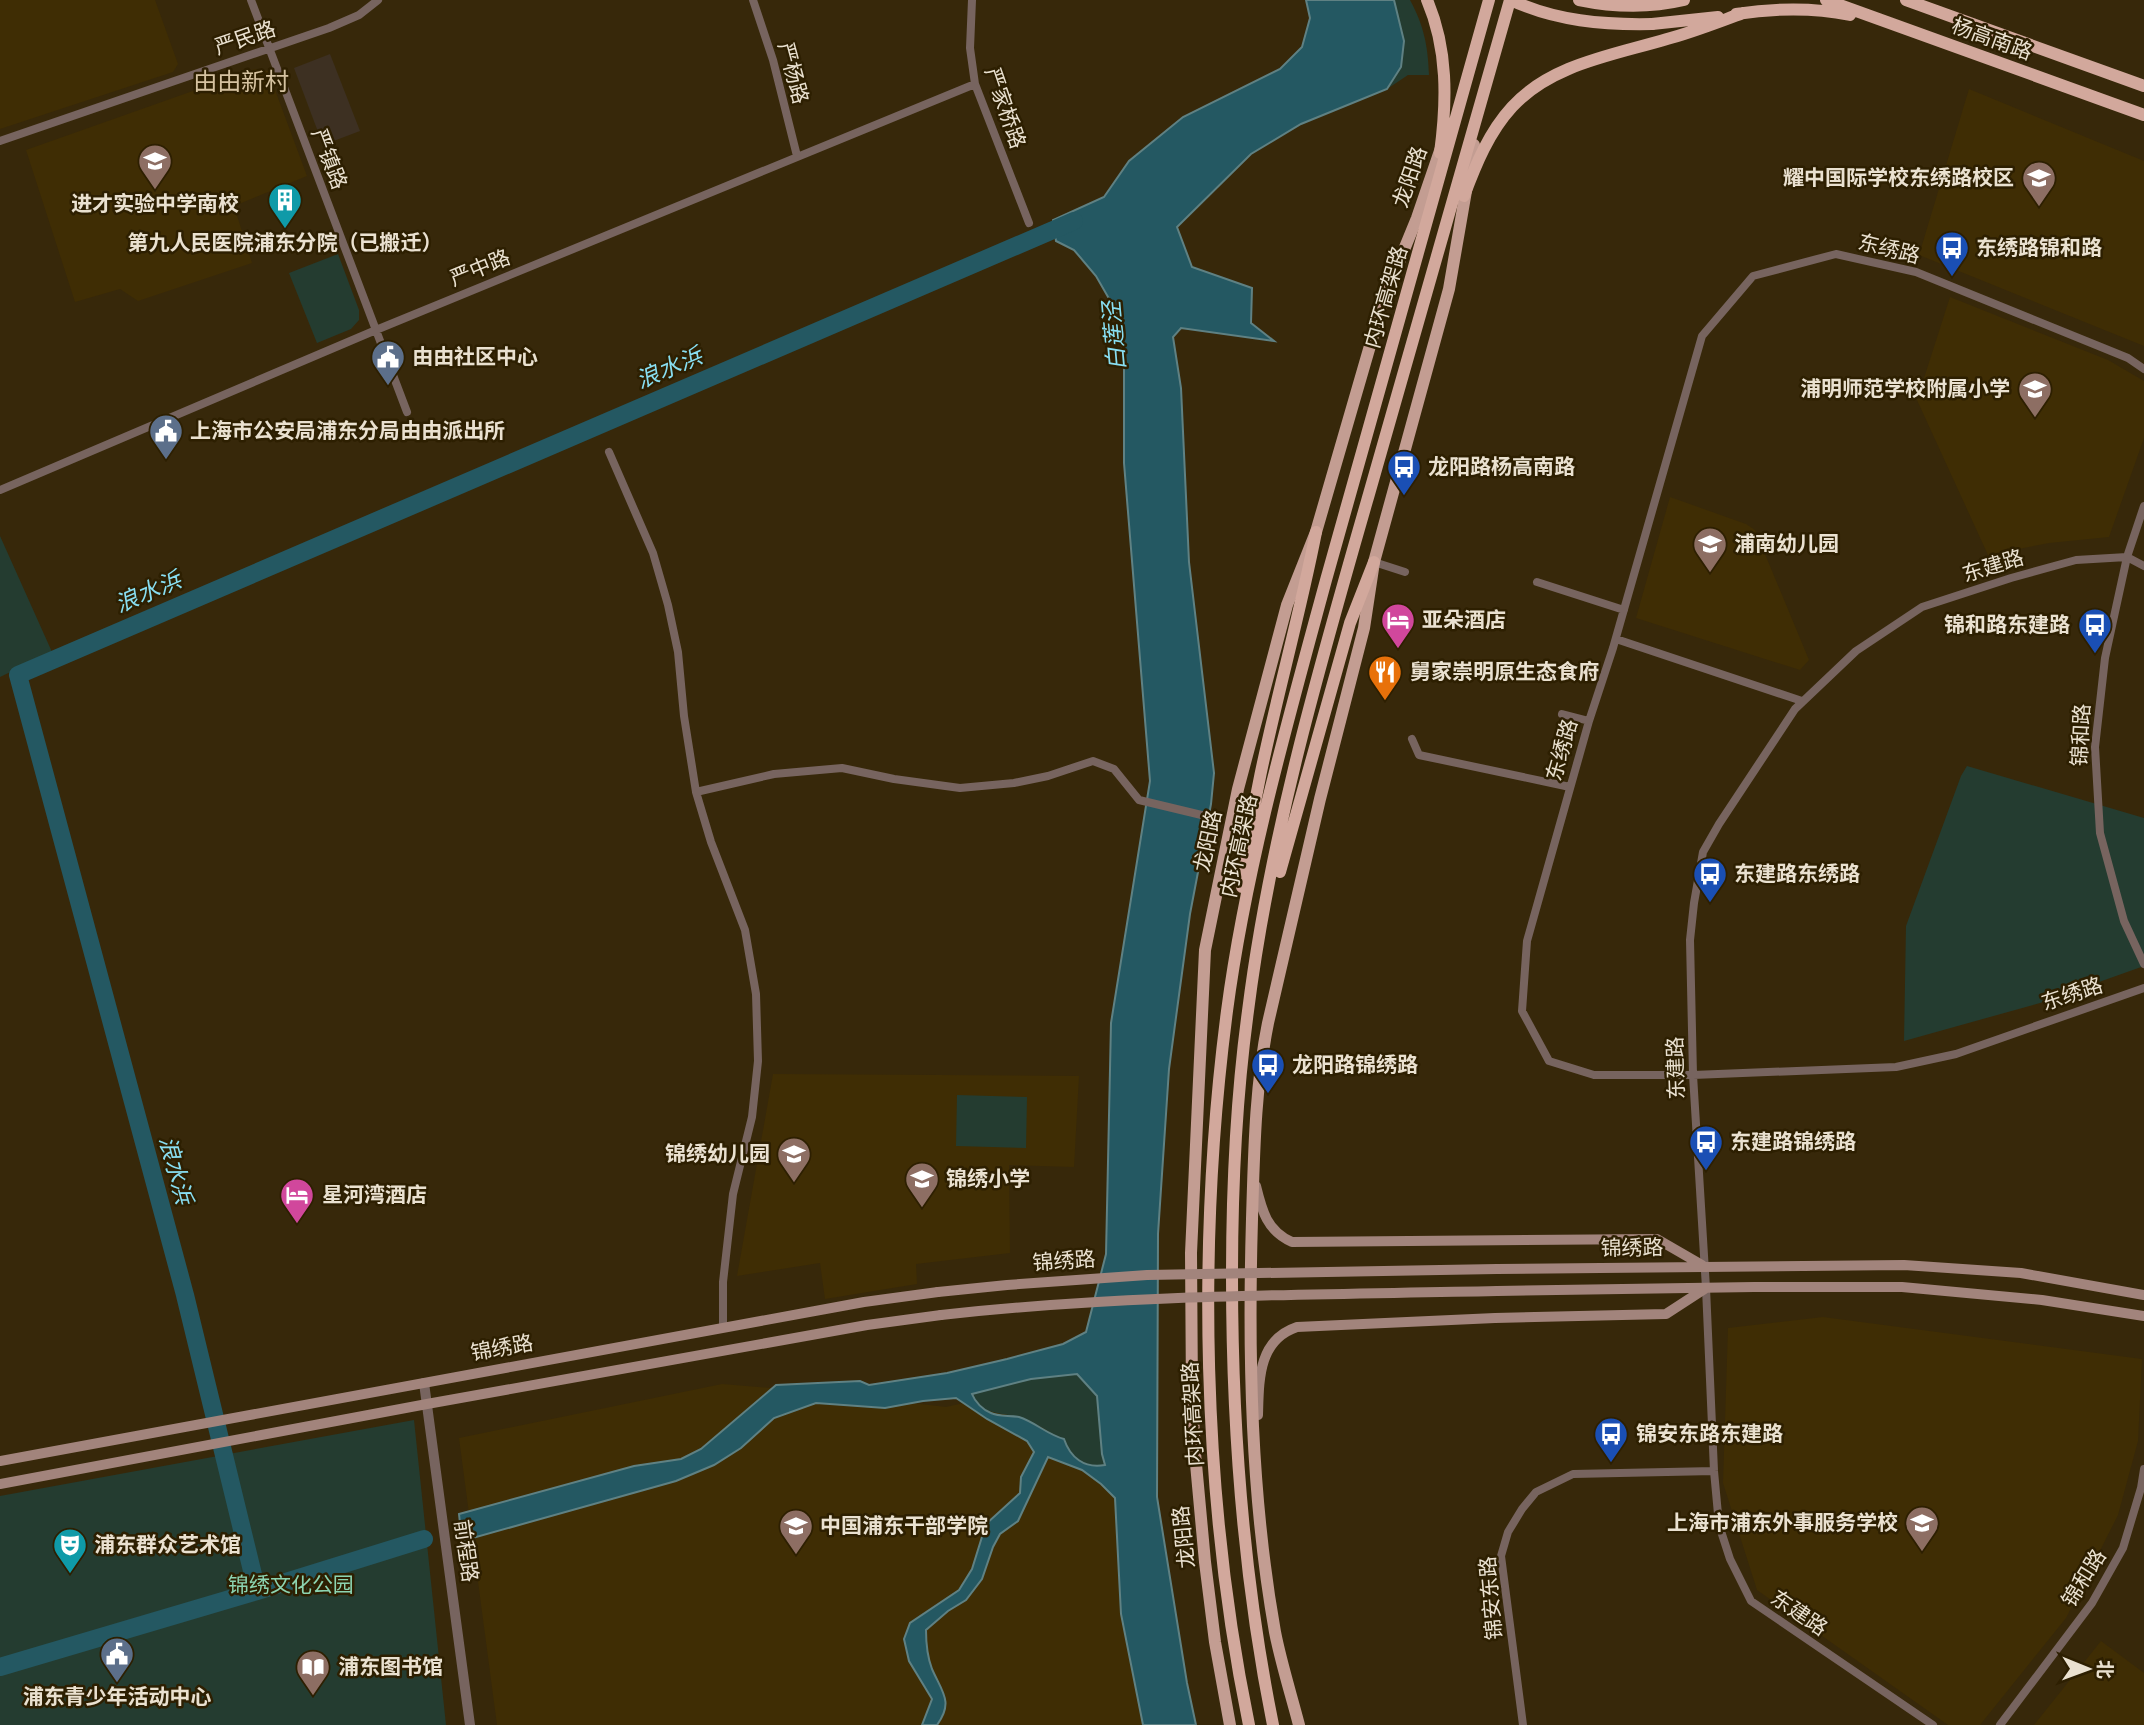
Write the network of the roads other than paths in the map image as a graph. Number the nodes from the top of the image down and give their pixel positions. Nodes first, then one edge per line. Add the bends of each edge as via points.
1 (251, 0) edge
2 (379, 0) edge
3 (753, 0) edge
4 (972, 0) edge
5 (1427, 0) edge
6 (1483, 0) edge
7 (1489, 0) edge
8 (1511, 0) edge
9 (1579, 0) edge
10 (1684, 0) edge
11 (1826, 0) edge
12 (1906, 0) edge
13 (1918, 0) edge
14 (1944, 12) junction
15 (1743, 13) junction
16 (1884, 21) junction
17 (268, 48) junction
18 (975, 84) junction
19 (2144, 86) edge
20 (2144, 115) edge
21 (0, 141) edge
22 (1440, 153) junction
23 (797, 156) junction
24 (1464, 196) junction
25 (1029, 223) dead end
26 (376, 330) junction
27 (2144, 369) edge
28 (407, 412) dead end
29 (609, 452) dead end
30 (0, 490) edge
31 (2144, 506) edge
32 (1316, 532) junction
33 (2127, 557) junction
34 (1374, 562) junction
35 (2144, 566) edge
36 (1405, 572) dead end
37 (1537, 582) dead end
38 (1624, 610) junction
39 (1616, 639) junction
40 (1802, 701) junction
41 (1562, 714) dead end
42 (1589, 720) junction
43 (1412, 739) dead end
44 (1570, 786) junction
45 (696, 792) junction
46 (1214, 818) dead end
47 (1235, 961) junction
48 (1255, 963) junction
49 (2144, 964) edge
50 (2144, 988) edge
51 (1693, 1075) junction
52 (1253, 1176) junction
53 (1704, 1266) junction
54 (1706, 1288) junction
55 (2144, 1295) edge
56 (2144, 1316) edge
57 (723, 1328) junction
58 (424, 1383) junction
59 (427, 1404) junction
60 (0, 1461) edge
61 (2144, 1469) edge
62 (1714, 1471) junction
63 (1257, 1476) junction
64 (0, 1484) edge
65 (470, 1725) edge
66 (1230, 1725) edge
67 (1249, 1725) edge
68 (1274, 1725) edge
69 (1299, 1725) edge
70 (1523, 1725) edge
71 (1933, 1725) edge
72 (2000, 1725) edge

1 - 17 street, 严镇路
2 - 17 street, 严民路 via 344,22
3 - 23 street, 严杨路
4 - 18 street, 严家桥路 via 970,48
5 - 22 highway via 1444,70
6 - 22 main road, 龙阳路
7 - 47 highway, 内环高架路 via 1273,783
8 - 15 highway, bridge via 1559,17 1622,25
8 - 24 main road
8 - 48 highway, 内环高架路 via 1310,708
9 - 10 highway via 1642,5
11 - 16 highway, 杨高南路
12 - 14 highway, 杨高南路
13 - 14 highway
14 - 19 highway, 杨高南路
15 - 16 highway via 1808,9
15 - 24 highway via 1543,81 1499,122
16 - 20 highway, 杨高南路
17 - 21 street, 严民路
17 - 26 street, 严镇路
18 - 23 street, 严中路
18 - 25 street, 严家桥路
22 - 32 main road, 龙阳路 via 1374,330
23 - 26 street, 严中路
24 - 34 main road via 1443,316
26 - 28 street, 严镇路
26 - 30 street, 严中路
27 - 38 street, 东绣路 via 2129,358 1916,272 1836,254 1753,276 1702,335
29 - 45 street via 653,553 668,606
31 - 33 street, 锦和路
32 - 47 highway via 1255,804
32 - 66 main road, 龙阳路 via 1287,604 1238,789 1204,964 1191,1239 1192,1395 1205,1562
33 - 35 street
33 - 40 street, 东建路 via 2076,560 1922,607 1856,651
33 - 49 street, 锦和路 via 2105,658 2095,747 2100,833 2124,921
34 - 36 street
34 - 48 highway via 1350,623
34 - 52 main road via 1364,628 1264,1040
37 - 38 street
38 - 39 street, 东绣路
39 - 40 street
39 - 42 street, 东绣路
40 - 51 street, 东建路 via 1703,852 1690,940
41 - 42 street
42 - 44 street, 东绣路
43 - 44 street via 1419,755
44 - 51 street, 东绣路 via 1527,941 1522,1011 1549,1061 1594,1075
45 - 46 street via 774,774 842,768 960,788 1014,783 1093,761 1114,769 1139,800
45 - 57 street via 745,930 756,994 758,1061 752,1117 733,1194
47 - 67 highway, 内环高架路 via 1212,1174 1210,1383 1233,1640
48 - 68 highway, 内环高架路 via 1237,1113 1233,1393 1257,1637
50 - 51 street, 东绣路 via 1956,1054 1896,1067
51 - 53 street, 东建路
52 - 53 main road via 1267,1223 1292,1242 1657,1239
52 - 63 main road via 1251,1334
53 - 54 street, 东建路
53 - 55 main road, 锦绣路 via 1904,1265 2021,1273
53 - 57 main road, 锦绣路, bridge via 1061,1280 864,1302
54 - 56 main road, 锦绣路 via 1902,1287 2042,1300
54 - 59 main road, 锦绣路, bridge via 1147,1298 1010,1307 867,1325
54 - 62 street, 东建路
54 - 63 main road via 1666,1314 1289,1330 1272,1343 1262,1365
57 - 58 main road, 锦绣路
58 - 59 street, 前程路
58 - 60 main road, 锦绣路
59 - 64 main road, 锦绣路
59 - 65 street, 前程路
61 - 72 street, 锦和路 via 2123,1548 2092,1603
62 - 70 street, 锦安东路 via 1573,1474 1536,1492 1522,1508 1501,1556
62 - 71 street, 东建路 via 1719,1525 1751,1601
63 - 69 main road via 1276,1634

